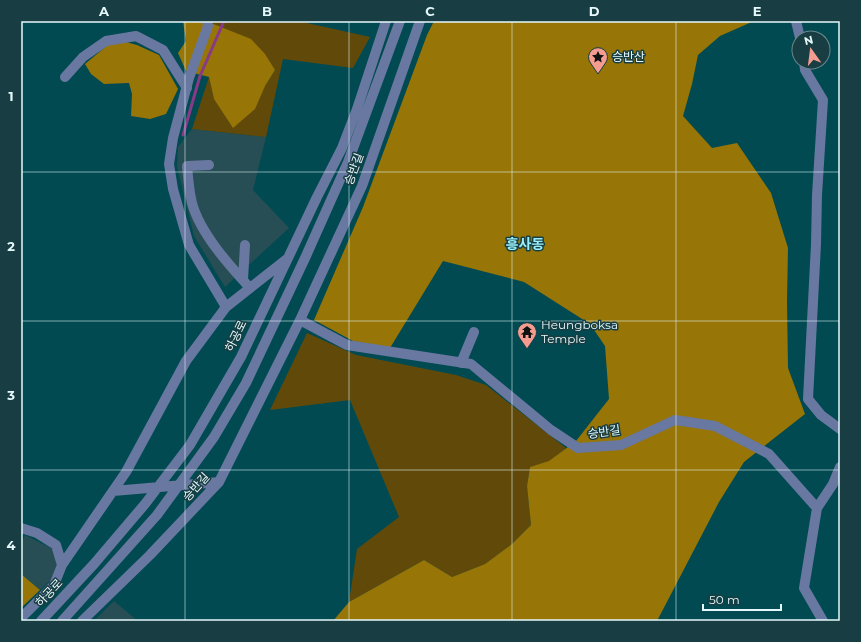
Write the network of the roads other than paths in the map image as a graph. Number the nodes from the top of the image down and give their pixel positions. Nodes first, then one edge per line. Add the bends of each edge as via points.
1 (207, 21) edge
2 (386, 21) edge
3 (400, 21) edge
4 (420, 21) edge
5 (805, 70) edge
6 (65, 76) dead end
7 (186, 88) junction
8 (209, 166) dead end
9 (245, 245) dead end
10 (288, 258) junction
11 (246, 284) junction
12 (226, 307) junction
13 (300, 320) junction
14 (474, 332) dead end
15 (461, 363) junction
16 (840, 429) edge
17 (840, 467) edge
18 (219, 482) junction
19 (113, 491) junction
20 (817, 508) junction
21 (21, 528) edge
22 (62, 565) junction
23 (21, 618) edge
24 (41, 621) edge
25 (62, 621) edge
26 (82, 621) edge
27 (823, 621) edge

1 - 7 street via 208,26
2 - 10 street, 하공로 via 342,148
3 - 25 street via 348,162 246,383 214,437 157,515
4 - 13 street, 승반길 via 362,186
5 - 16 street via 823,100 808,399 821,415
6 - 7 street via 83,57 106,41 136,36 163,50
7 - 12 street via 169,164 173,189 189,245
8 - 11 street via 186,166 192,203 202,227
9 - 11 street
10 - 11 street
10 - 24 street, 하공로 via 241,357 190,445 145,504
11 - 12 street
12 - 19 street via 186,361 126,472
13 - 15 street, 승반길 via 347,345
13 - 18 street, 승반길
14 - 15 street
15 - 20 street, 승반길 via 471,364 551,430 578,448 621,445 675,420 715,426 769,454
17 - 20 street via 833,484
18 - 19 street
18 - 26 street, 승반길 via 150,555
19 - 22 street
20 - 27 street via 804,588
21 - 22 street via 37,533 56,545
22 - 23 street via 54,585

